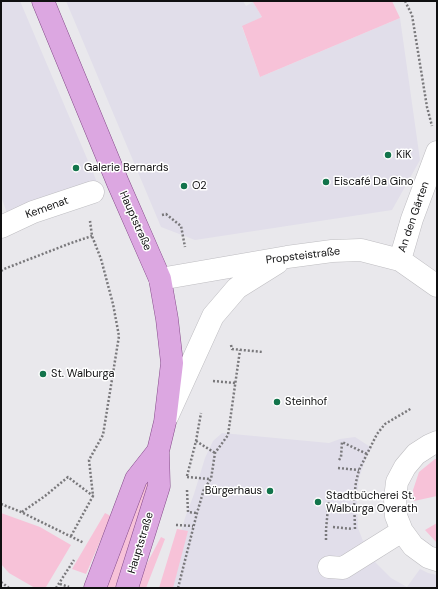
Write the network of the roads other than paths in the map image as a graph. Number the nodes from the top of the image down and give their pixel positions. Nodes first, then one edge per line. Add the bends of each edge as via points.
1 (43, 1) edge
2 (437, 152) edge
3 (93, 192) dead end
4 (1, 227) edge
5 (286, 257) junction
6 (400, 260) junction
7 (160, 279) junction
8 (437, 286) edge
9 (166, 422) junction
10 (437, 442) edge
11 (158, 451) junction
12 (402, 532) junction
13 (437, 560) edge
14 (329, 567) dead end
15 (95, 588) edge
16 (127, 588) edge

1 - 7 main road, Hauptstraße
2 - 6 street, An den Gärten
3 - 4 street, Kemenat via 33,212
5 - 6 street, Propsteistraße via 361,250
5 - 7 street, Propsteistraße
5 - 9 street via 237,288 213,316
6 - 8 street, Propsteistraße
7 - 9 main road, Hauptstraße via 172,363
9 - 11 main road, Hauptstraße
10 - 12 street via 416,454 405,467 398,482 396,516
11 - 15 main road, Hauptstraße via 136,479
11 - 16 main road, Hauptstraße via 159,486
12 - 13 street via 413,546
12 - 14 street via 343,568

